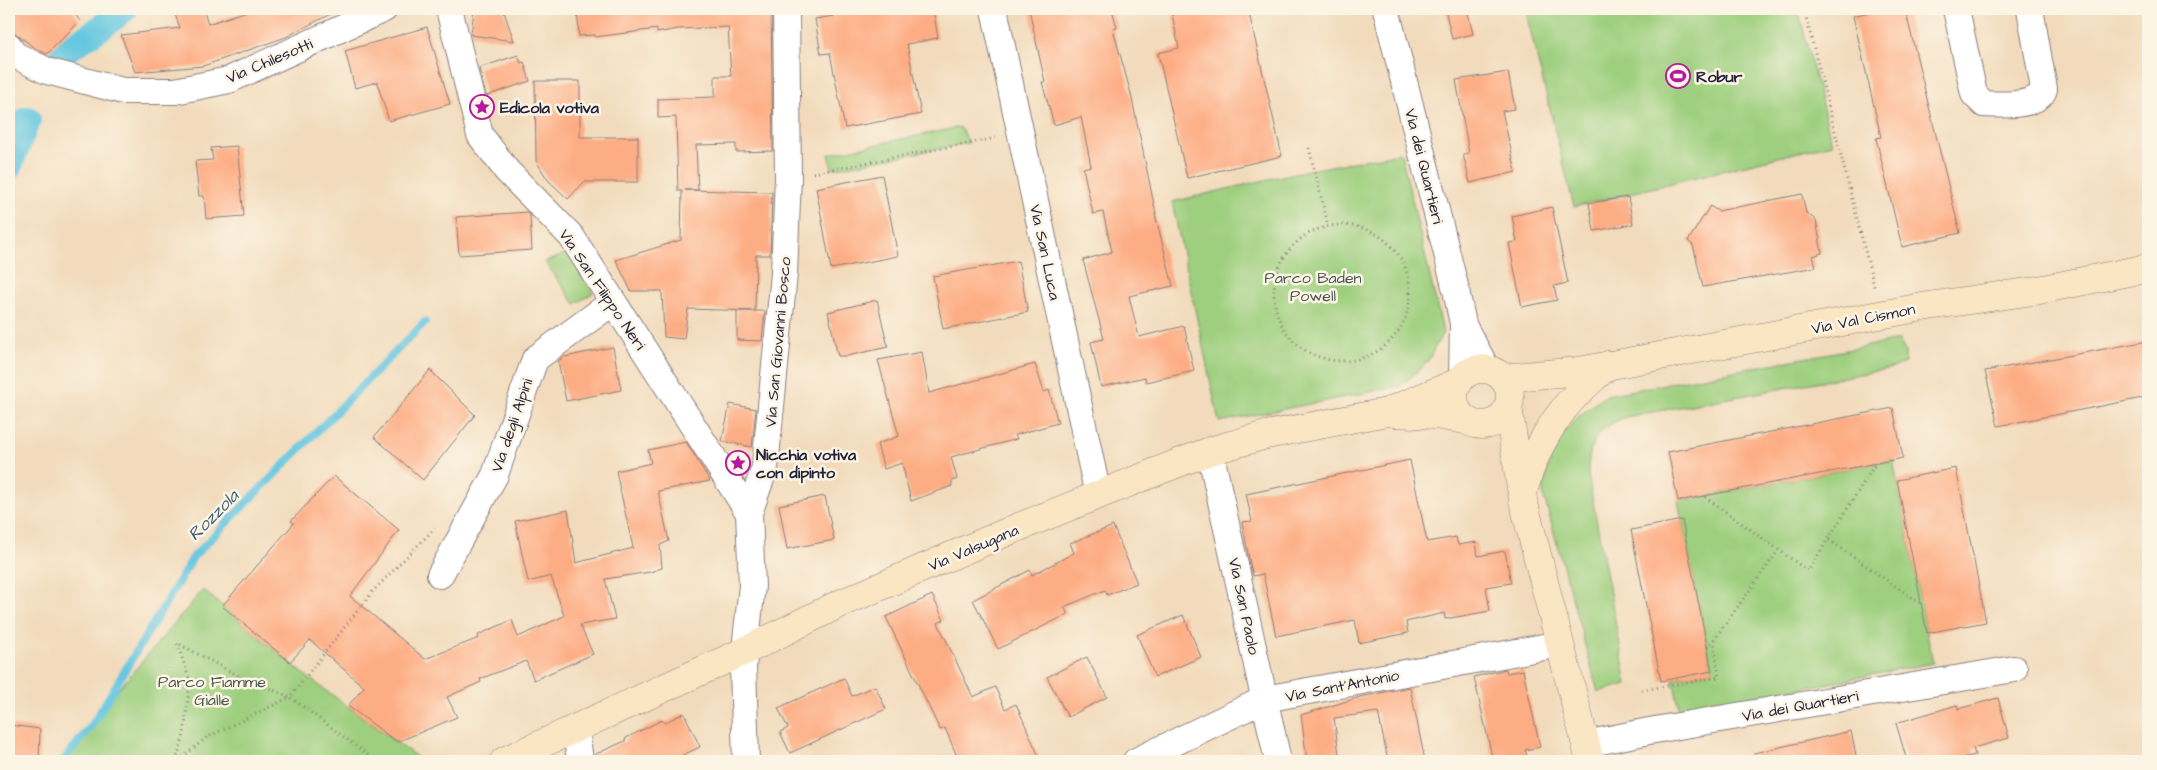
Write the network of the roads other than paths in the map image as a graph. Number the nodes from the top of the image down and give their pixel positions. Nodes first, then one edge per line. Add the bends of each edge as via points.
1 (384, 9) edge
2 (449, 9) edge
3 (786, 9) edge
4 (994, 9) edge
5 (1386, 9) edge
6 (1956, 9) edge
7 (2030, 9) edge
8 (9, 46) edge
9 (2148, 268) edge
10 (613, 302) junction
11 (1608, 365) junction
12 (1579, 371) junction
13 (1478, 377) junction
14 (1509, 406) junction
15 (1387, 412) junction
16 (1474, 423) junction
17 (1210, 450) junction
18 (1521, 489) junction
19 (1098, 496) junction
20 (749, 513) junction
21 (440, 576) dead end
22 (1560, 644) junction
23 (745, 651) junction
24 (2014, 669) dead end
25 (1265, 700) junction
26 (576, 729) junction
27 (1588, 753) edge
28 (504, 761) edge
29 (580, 761) edge
30 (746, 761) edge
31 (1136, 761) edge
32 (1278, 761) edge

1 - 8 street, Via Chilesotti via 229,80 175,91 123,91 47,71 13,54
2 - 10 street, Via San Filippo Neri via 480,135 507,171 571,236
3 - 20 street, Via San Giovanni Bosco via 788,178 784,274 765,468
4 - 19 street, Via San Luca
5 - 13 street, Via dei Quartieri
6 - 7 street via 1974,94 1984,104 2010,105 2043,94
9 - 11 main road, Via Val Cismon
10 - 20 street, Via San Filippo Neri
10 - 21 street, Via degli Alpini via 535,359 495,475
11 - 12 main road, Via Val Cismon
11 - 18 main road via 1567,405 1555,422
12 - 13 main road, Via Val Cismon
12 - 14 main road, Via Val Cismon
13 - 14 main road via 1508,386
13 - 15 main road, Via Valsugana
13 - 16 main road via 1455,390 1454,398 1460,414
14 - 16 main road via 1498,420
14 - 18 main road, Via dei Quartieri
15 - 16 main road, Via Valsugana via 1435,415
15 - 17 main road, Via Valsugana
16 - 18 main road, Via dei Quartieri
17 - 19 main road, Via Valsugana
17 - 25 street, Via San Paolo
18 - 22 main road, Via dei Quartieri
19 - 23 main road, Via Valsugana via 884,584
20 - 23 street, Via San Giovanni Bosco via 752,586
22 - 25 street, Via Sant'Antonio
22 - 27 main road, Via dei Quartieri
23 - 26 main road, Via Valsugana
23 - 30 street, Via San Giovanni Bosco
24 - 27 street, Via dei Quartieri via 1649,731
25 - 31 street, Via Sant'Antonio
25 - 32 street, Via San Paolo
26 - 28 main road, Via Valsugana
26 - 29 street

